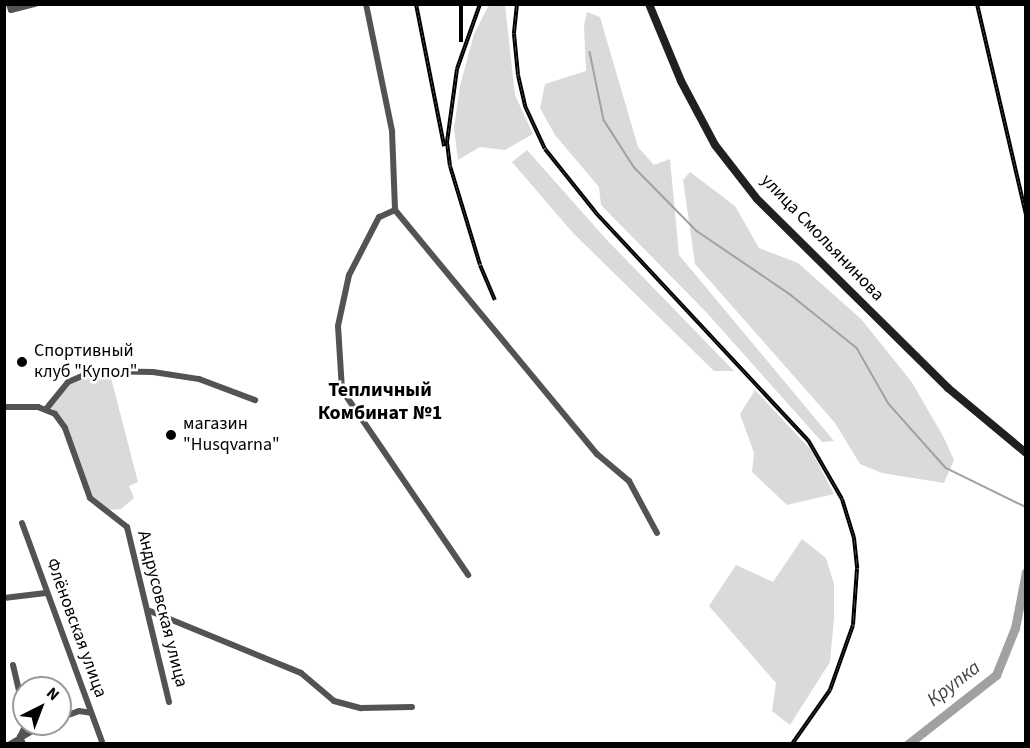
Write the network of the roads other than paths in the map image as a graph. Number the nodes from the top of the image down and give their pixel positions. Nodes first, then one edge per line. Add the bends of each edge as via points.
1 (9, 4) edge
2 (35, 4) edge
3 (366, 4) edge
4 (649, 4) edge
5 (395, 210) junction
6 (255, 400) dead end
7 (4, 407) edge
8 (46, 408) junction
9 (1026, 453) edge
10 (22, 523) dead end
11 (657, 533) dead end
12 (468, 575) dead end
13 (46, 593) junction
14 (4, 598) edge
15 (150, 611) junction
16 (13, 665) dead end
17 (16, 676) edge
18 (169, 702) dead end
19 (412, 707) dead end
20 (91, 712) junction
21 (72, 714) edge
22 (21, 740) edge
23 (10, 744) edge
24 (103, 744) edge

1 - 2 street via 11,10
3 - 5 street via 392,131
4 - 9 street, улица Смольянинова via 681,81 714,145 757,199 948,388
5 - 11 street via 597,454 629,481
5 - 12 street via 379,217 349,275 338,326 342,390
6 - 8 street via 199,379 153,372 94,371 68,382
7 - 8 street
8 - 15 street, Андрусовская улица via 65,428 90,498 127,527
10 - 13 street, Флёновская улица
13 - 14 street
13 - 20 street, Флёновская улица
15 - 18 street, Андрусовская улица
15 - 19 street via 302,673 334,701 361,708
16 - 17 street
20 - 21 street
20 - 24 street, Флёновская улица
22 - 23 street

